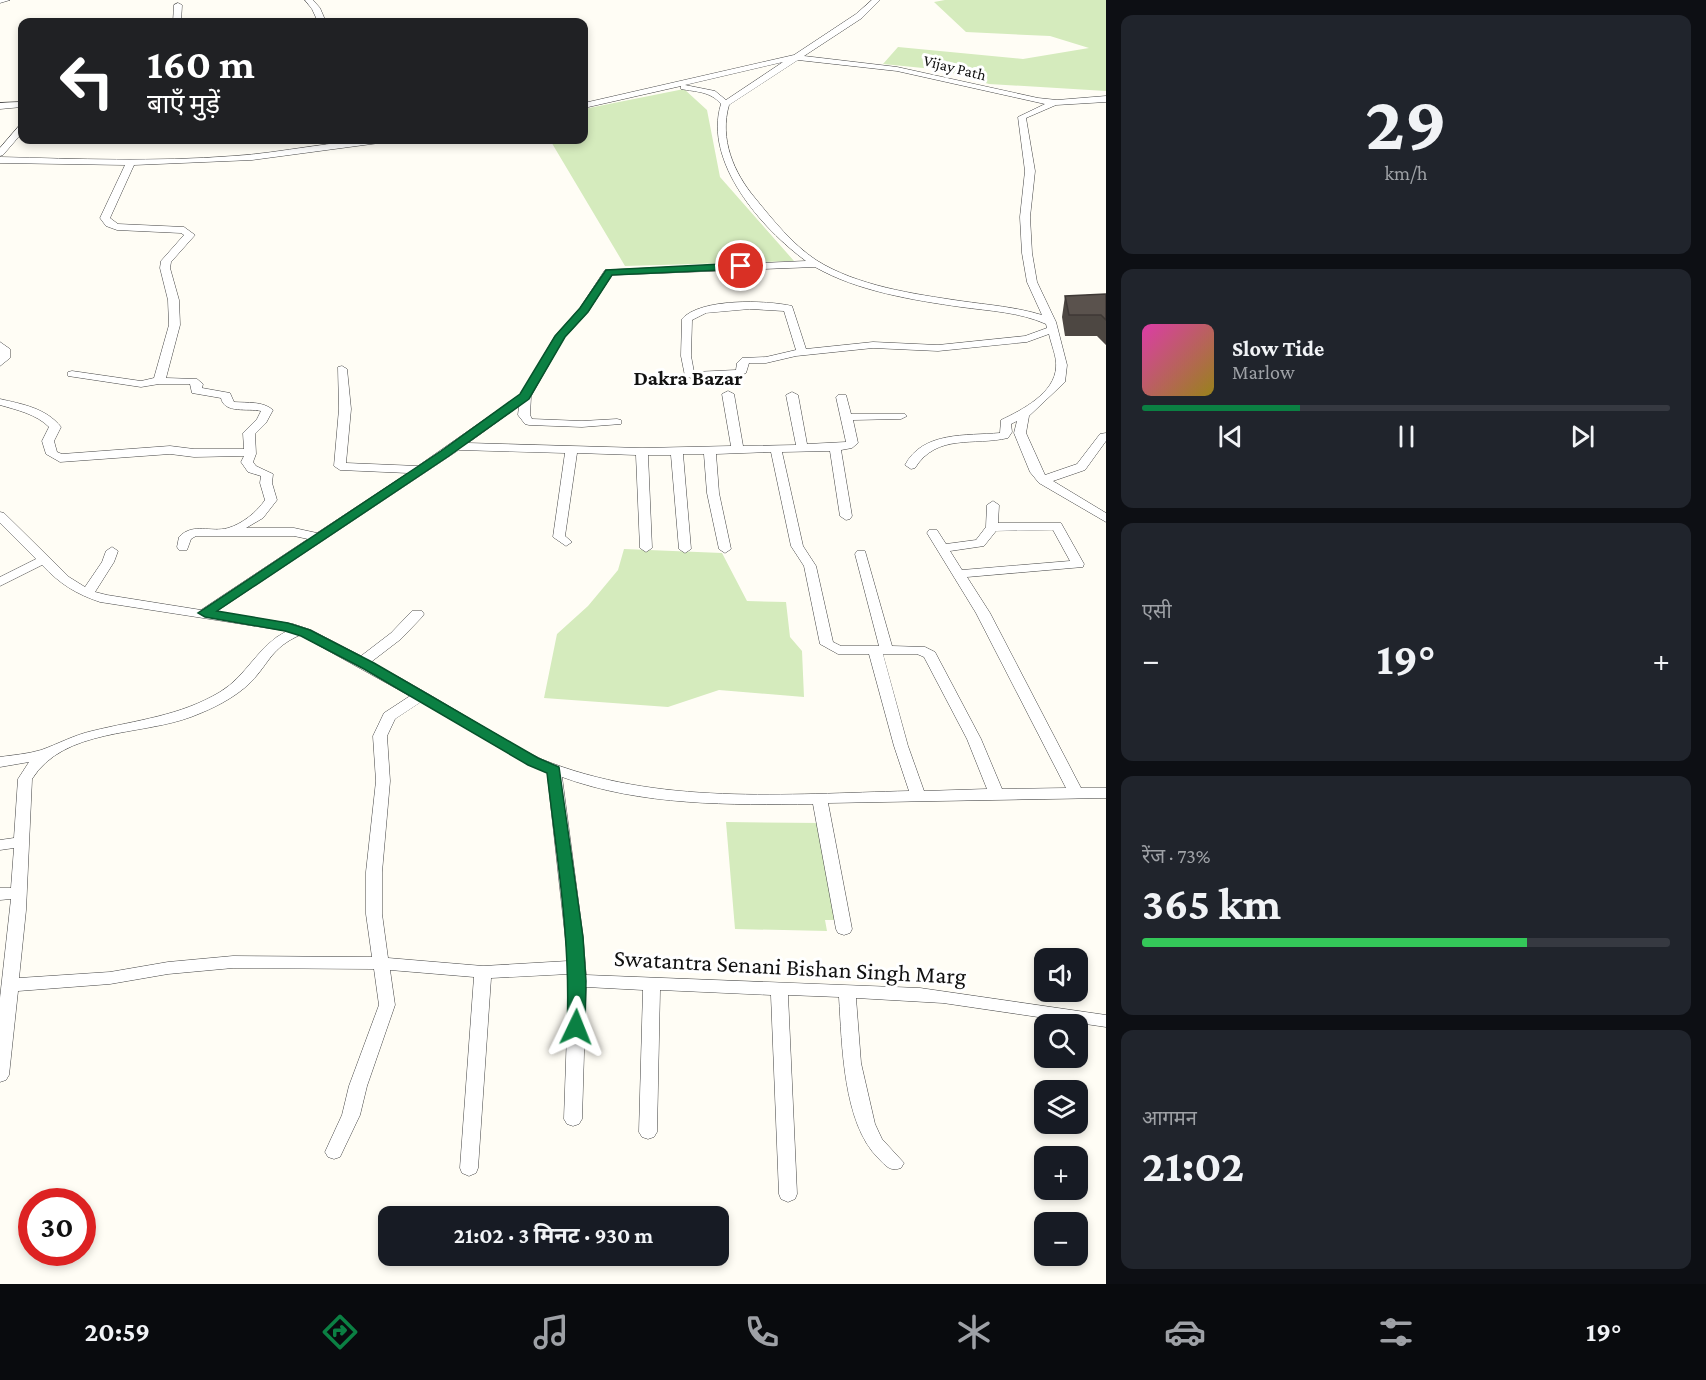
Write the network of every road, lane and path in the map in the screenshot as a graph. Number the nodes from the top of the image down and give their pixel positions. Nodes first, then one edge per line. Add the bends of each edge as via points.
1 (6, 0) edge
2 (309, 0) edge
3 (876, 0) edge
4 (0, 1) edge
5 (178, 5) dead end
6 (177, 18) edge
7 (320, 18) edge
8 (796, 57) junction
9 (664, 88) junction
10 (997, 93) junction
11 (1106, 99) edge
12 (1005, 101) dead end
13 (1057, 103) junction
14 (588, 104) edge
15 (725, 104) junction
16 (18, 105) edge
17 (0, 106) edge
18 (1014, 109) dead end
19 (1022, 117) junction
20 (18, 133) edge
21 (351, 144) edge
22 (0, 153) edge
23 (0, 160) edge
24 (131, 162) junction
25 (815, 264) junction
26 (1052, 325) junction
27 (0, 345) edge
28 (802, 353) junction
29 (0, 363) edge
30 (342, 369) dead end
31 (72, 374) dead end
32 (159, 381) junction
33 (728, 394) dead end
34 (792, 395) dead end
35 (525, 396) junction
36 (842, 398) dead end
37 (0, 402) edge
38 (1030, 410) junction
39 (901, 416) dead end
40 (846, 417) junction
41 (617, 422) dead end
42 (1104, 436) dead end
43 (456, 446) junction
44 (835, 447) junction
45 (802, 448) junction
46 (776, 449) junction
47 (738, 450) junction
48 (571, 451) junction
49 (710, 451) junction
50 (250, 452) junction
51 (642, 452) junction
52 (677, 452) junction
53 (911, 465) dead end
54 (421, 470) junction
55 (1043, 480) junction
56 (993, 505) dead end
57 (0, 516) edge
58 (846, 516) dead end
59 (1106, 518) edge
60 (992, 527) junction
61 (231, 531) junction
62 (933, 533) dead end
63 (317, 537) junction
64 (566, 542) dead end
65 (183, 547) dead end
66 (646, 548) dead end
67 (942, 548) junction
68 (685, 549) dead end
69 (725, 549) dead end
70 (112, 551) dead end
71 (861, 554) dead end
72 (43, 560) junction
73 (958, 574) junction
74 (0, 582) edge
75 (87, 594) junction
76 (205, 613) junction
77 (417, 614) dead end
78 (298, 631) junction
79 (881, 651) junction
80 (362, 663) junction
81 (420, 696) junction
82 (44, 754) junction
83 (0, 762) edge
84 (554, 770) junction
85 (996, 793) junction
86 (1076, 793) junction
87 (1106, 793) edge
88 (918, 796) junction
89 (819, 798) junction
90 (22, 842) junction
91 (0, 844) edge
92 (19, 893) junction
93 (0, 894) edge
94 (844, 929) dead end
95 (381, 963) junction
96 (483, 972) junction
97 (577, 974) junction
98 (652, 984) junction
99 (10, 985) junction
100 (779, 990) junction
101 (847, 991) junction
102 (1106, 1021) edge
103 (1, 1048) edge
104 (0, 1075) edge
105 (573, 1119) dead end
106 (648, 1132) dead end
107 (334, 1152) dead end
108 (895, 1163) dead end
109 (469, 1168) dead end
110 (788, 1194) dead end

1 - 4 street
2 - 7 street
3 - 8 street via 859,16
5 - 6 street
8 - 9 street
8 - 10 street, Vijay Path via 897,69
8 - 15 street
9 - 14 street
9 - 15 street via 714,93
10 - 12 street
10 - 13 street, Vijay Path
11 - 13 street, Vijay Path
13 - 19 street
15 - 25 street via 720,114 723,141 734,178 764,216
16 - 17 street
18 - 19 street
19 - 26 street via 1030,171 1025,218 1027,253 1032,282
20 - 22 street
21 - 24 street via 267,156
23 - 24 street
24 - 32 street via 105,218 109,224 177,229 190,235 166,261 177,315 172,345
25 - 26 street via 883,289 1029,313
25 - 35 street via 609,272 584,310 560,336
26 - 28 street via 1027,339 949,347 873,345
26 - 38 street via 1062,365 1059,382
27 - 29 street via 5,349 5,358
28 - 28 street via 746,360 738,373 690,375 687,319 692,314 736,305 788,308
30 - 54 street via 345,409 340,466
31 - 32 street via 141,384
32 - 50 street via 193,381 196,391 226,395 231,405 266,408 262,421 249,433
33 - 47 street
34 - 45 street
35 - 41 street via 524,415 529,422
35 - 43 street
36 - 40 street
37 - 50 street via 31,411 52,423 55,427 48,441 52,454 60,458 170,450
38 - 53 street via 1005,422 1004,435 934,444 919,452
38 - 55 street via 1024,415 1020,433
39 - 40 street
40 - 44 street via 852,443
42 - 55 street via 1081,467
43 - 48 street
43 - 54 street
44 - 45 street
44 - 58 street
45 - 46 street
46 - 47 street
46 - 79 street via 797,546 810,566 825,641 832,649
47 - 49 street
48 - 51 street
48 - 64 street via 560,537
49 - 52 street
49 - 69 street via 713,493
50 - 61 street via 248,466 267,474 271,500 257,517
51 - 52 street
51 - 66 street
52 - 68 street
54 - 63 street
55 - 59 street
56 - 60 street
57 - 72 street
60 - 67 street via 980,543
60 - 73 street via 1057,526 1078,564
61 - 63 street via 294,532
61 - 65 street via 190,533
62 - 67 street
63 - 76 street
67 - 73 street
70 - 75 street
71 - 79 street
72 - 74 street
72 - 75 street
73 - 86 street via 983,613
75 - 76 street
76 - 78 street
77 - 80 street
78 - 80 street
78 - 82 street via 270,648 242,683 188,712 160,722 91,735
79 - 85 street via 917,650 930,655 974,739
79 - 88 street via 901,746
80 - 81 street
81 - 84 street
81 - 95 street via 389,716 380,736 383,781 374,914
82 - 83 street
82 - 90 street via 25,778
84 - 89 street via 659,793
84 - 97 street
85 - 86 street
85 - 88 street
86 - 87 street
88 - 89 street
89 - 94 street
90 - 91 street
90 - 92 street
92 - 93 street
92 - 99 street
95 - 96 street, Swatantra Senani Bishan Singh Marg
95 - 99 street, Swatantra Senani Bishan Singh Marg via 233,962 110,978
95 - 107 street via 386,992 384,1015
96 - 97 street, Swatantra Senani Bishan Singh Marg
96 - 109 street
97 - 98 street, Swatantra Senani Bishan Singh Marg
97 - 105 street
98 - 100 street, Swatantra Senani Bishan Singh Marg
98 - 106 street
99 - 103 street
100 - 101 street, Swatantra Senani Bishan Singh Marg
100 - 110 street
101 - 102 street, Swatantra Senani Bishan Singh Marg via 954,996
101 - 108 street via 852,1063 866,1124 876,1144
103 - 104 street

